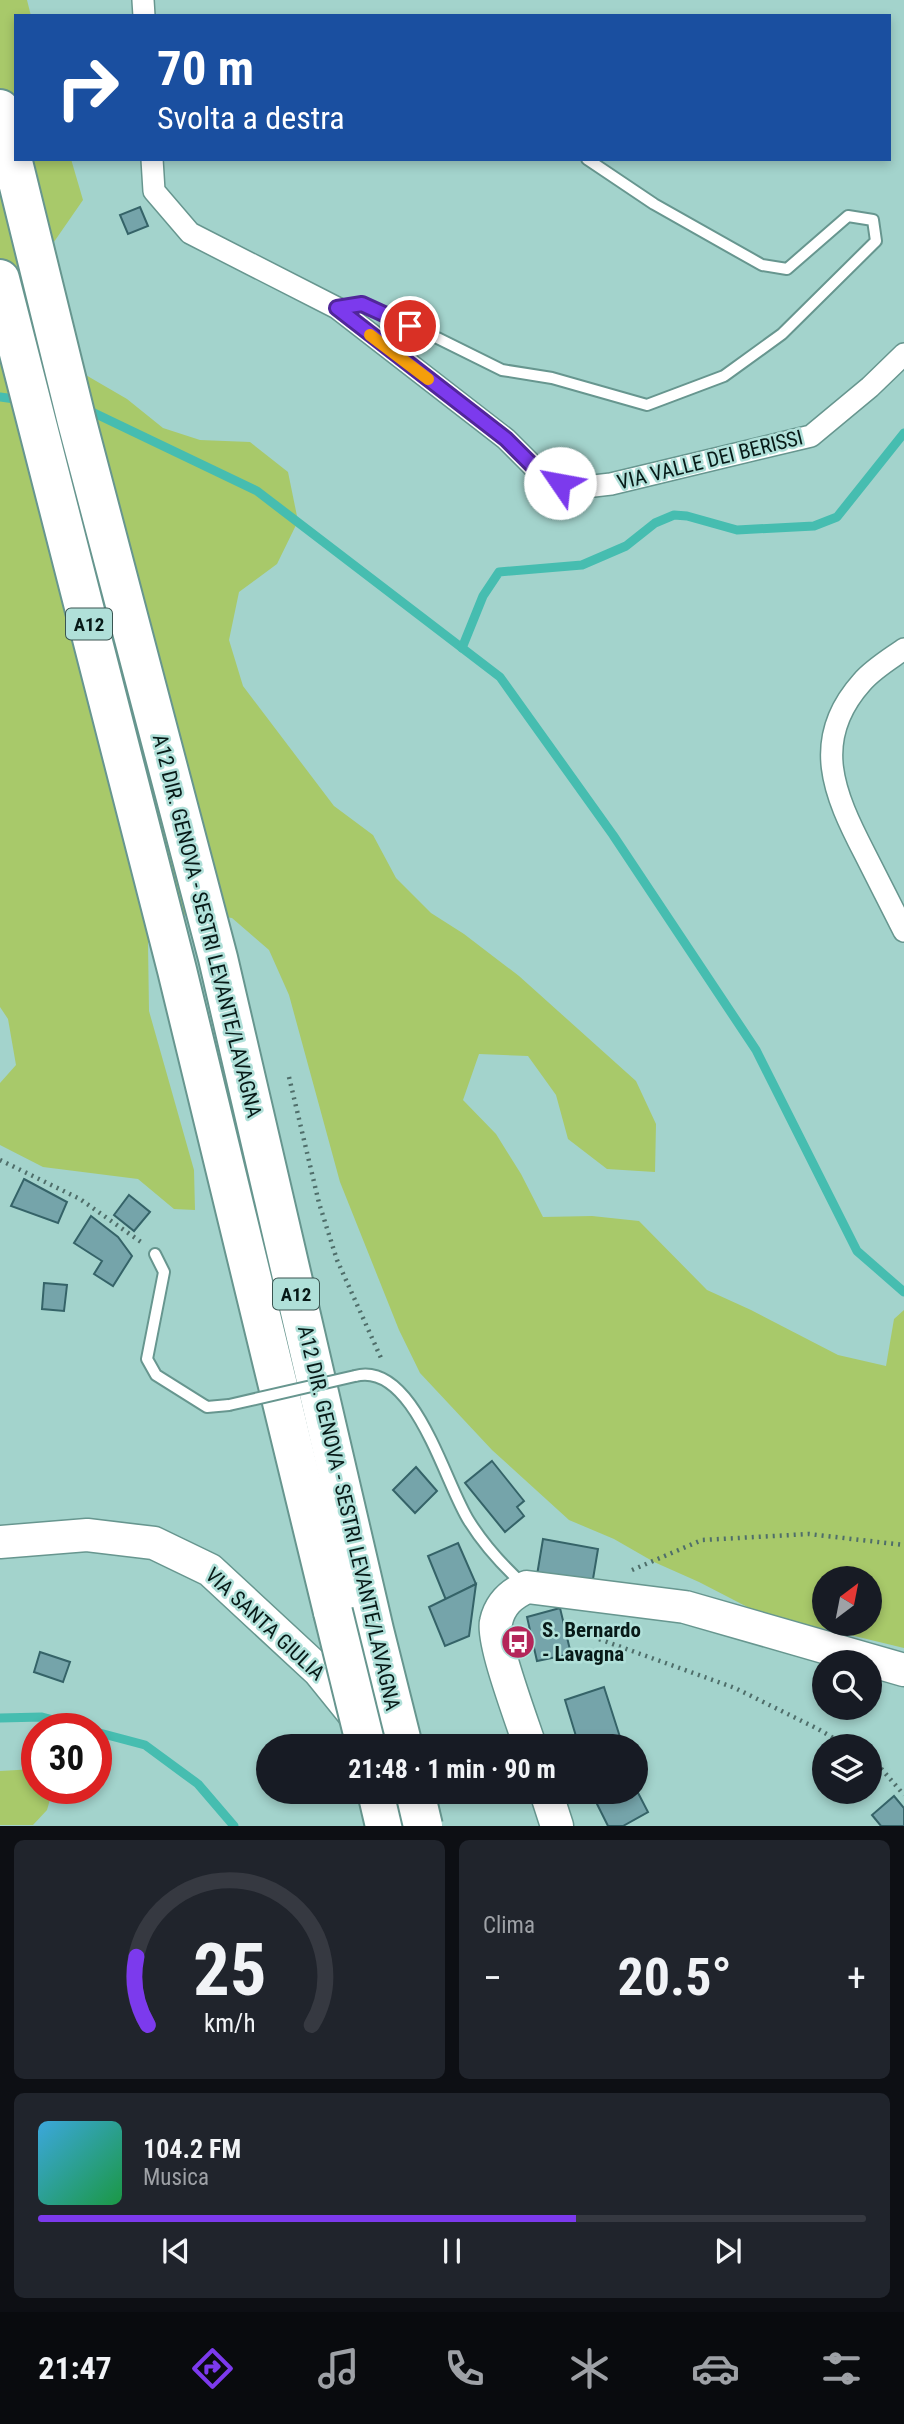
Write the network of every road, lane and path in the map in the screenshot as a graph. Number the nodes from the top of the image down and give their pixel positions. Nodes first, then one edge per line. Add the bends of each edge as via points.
1 (0, 109) edge
2 (152, 161) edge
3 (590, 161) edge
4 (0, 279) edge
5 (337, 308) junction
6 (904, 354) edge
7 (904, 649) edge
8 (904, 931) edge
9 (289, 1077) dead end
10 (0, 1160) edge
11 (155, 1254) joint
12 (393, 1384) junction
13 (0, 1542) edge
14 (904, 1545) edge
15 (539, 1589) junction
16 (595, 1597) junction
17 (904, 1670) edge
18 (363, 1734) edge
19 (370, 1734) edge
20 (400, 1734) edge
21 (526, 1734) edge
22 (826, 1734) edge
23 (882, 1769) edge
24 (904, 1795) edge
25 (380, 1804) edge
26 (417, 1804) edge
27 (419, 1804) edge
28 (549, 1804) edge
29 (385, 1825) edge
30 (423, 1825) edge
31 (429, 1825) edge
32 (557, 1825) edge

1 - 20 highway, A12 DIR. GENOVA - SESTRI LEVANTE/LAVAGNA / A12 via 218,958
2 - 5 street, VIA VALLE DEI BERISSI via 154,191 190,233
3 - 5 lane via 654,204 762,265 787,269 848,216 873,220 876,241 782,334 734,369 647,405 552,378 502,370 362,304
4 - 18 highway, A12, bridge via 177,970
5 - 6 street, VIA VALLE DEI BERISSI via 506,439 537,470 560,483 585,487 811,436
7 - 8 street via 862,680 842,709 832,742 832,777 842,810
9 - 12 path via 337,1260
10 - 11 path via 80,1199
11 - 12 lane, bridge via 164,1272 147,1359 156,1375 207,1407 366,1373
12 - 15 lane via 423,1424 468,1520 506,1569
13 - 19 street, VIA SANTA GIULIA via 87,1535 154,1543 210,1570 319,1671
14 - 16 path via 809,1534 702,1540 626,1572
15 - 16 street
15 - 21 street via 514,1593 495,1624
15 - 22 path via 596,1637 735,1688
16 - 17 street via 685,1607
23 - 24 path
25 - 29 highway
26 - 30 highway, bridge
27 - 31 street
28 - 32 street

